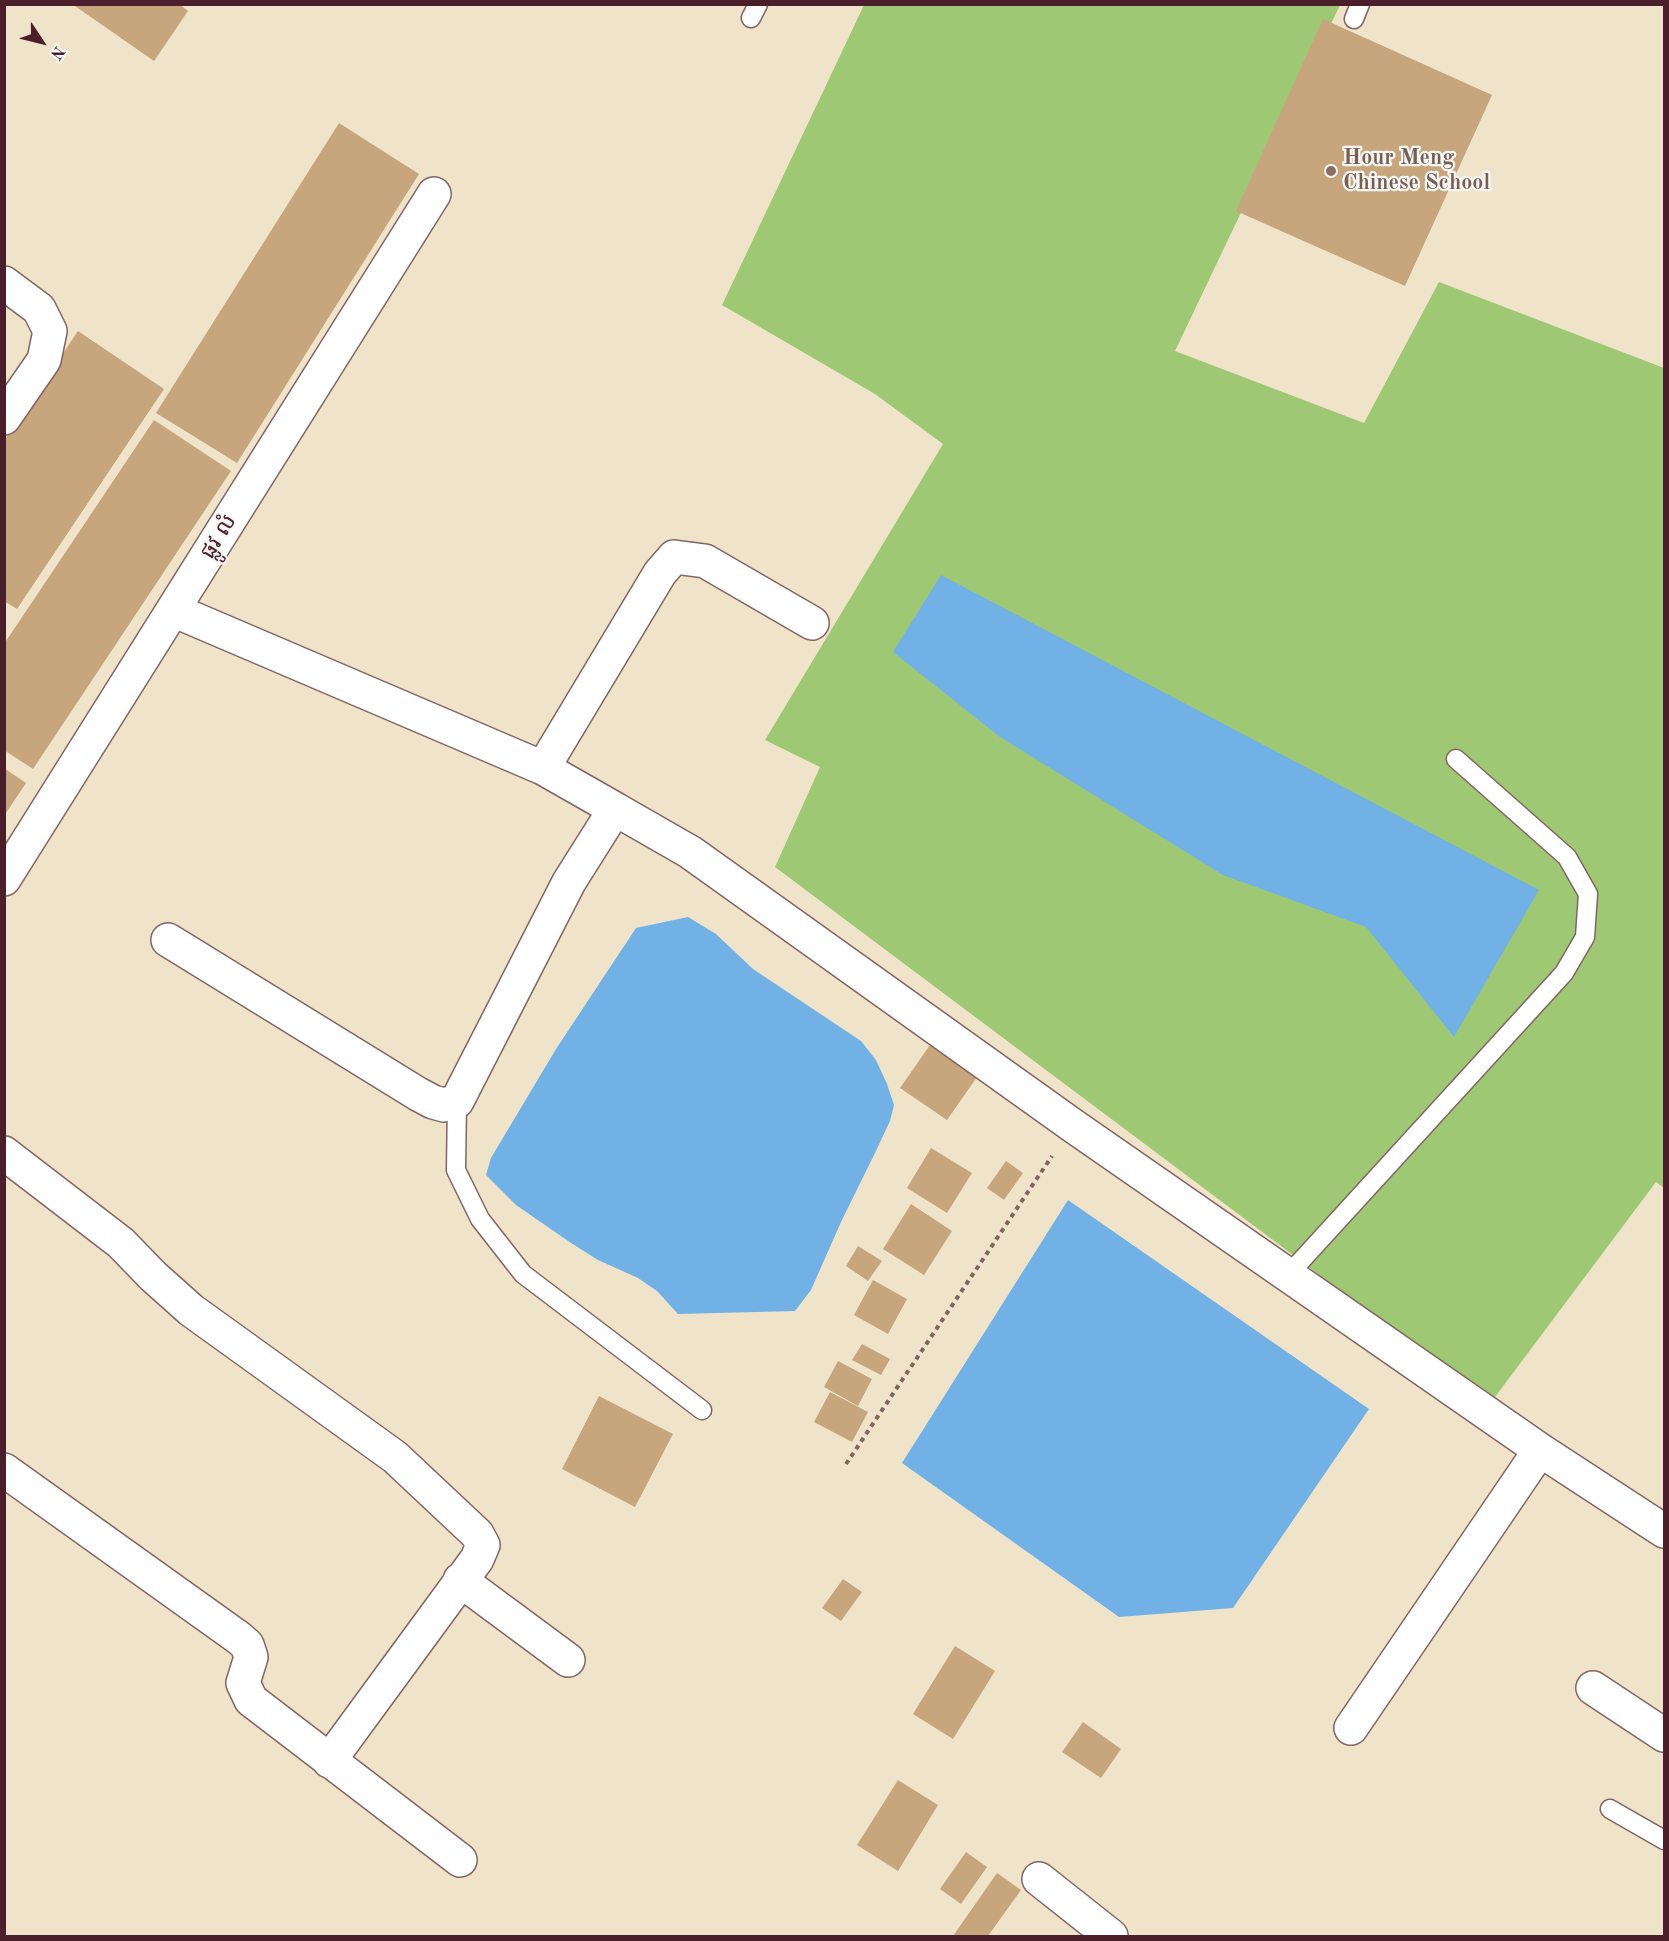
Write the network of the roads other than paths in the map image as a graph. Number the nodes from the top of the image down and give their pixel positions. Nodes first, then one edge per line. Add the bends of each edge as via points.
1 (434, 194) dead end
2 (4, 284) edge
3 (4, 418) edge
4 (173, 610) junction
5 (812, 623) dead end
6 (1456, 759) dead end
7 (543, 768) junction
8 (615, 809) junction
9 (4, 879) edge
10 (168, 940) dead end
11 (457, 1101) junction
12 (4, 1153) edge
13 (1288, 1275) junction
14 (702, 1410) dead end
15 (1540, 1449) junction
16 (4, 1470) edge
17 (1665, 1532) edge
18 (460, 1580) junction
19 (568, 1660) dead end
20 (1593, 1688) dead end
21 (1351, 1728) dead end
22 (1665, 1735) edge
23 (329, 1761) junction
24 (1610, 1809) dead end
25 (1665, 1840) edge
26 (460, 1860) dead end
27 (1039, 1879) dead end
28 (1111, 1936) edge

1 - 4 street, ផ្លូវ លំ
2 - 3 street via 39,309 50,331 44,360
4 - 7 street
4 - 9 street, ផ្លូវ លំ
5 - 7 street via 705,561 674,557 660,573
6 - 13 lane via 1567,858 1588,894 1585,937 1564,973
7 - 8 street
8 - 11 street via 569,882
8 - 13 street via 690,852
10 - 11 street via 418,1095 444,1105
11 - 14 lane via 456,1170 480,1220 523,1274
12 - 18 street via 121,1243 191,1310 395,1457 477,1534 483,1545
13 - 15 street
15 - 17 street
15 - 21 street
16 - 23 street via 247,1645 251,1657 243,1683 251,1700
18 - 19 street
18 - 23 street
20 - 22 street
23 - 26 street
24 - 25 lane
27 - 28 street

